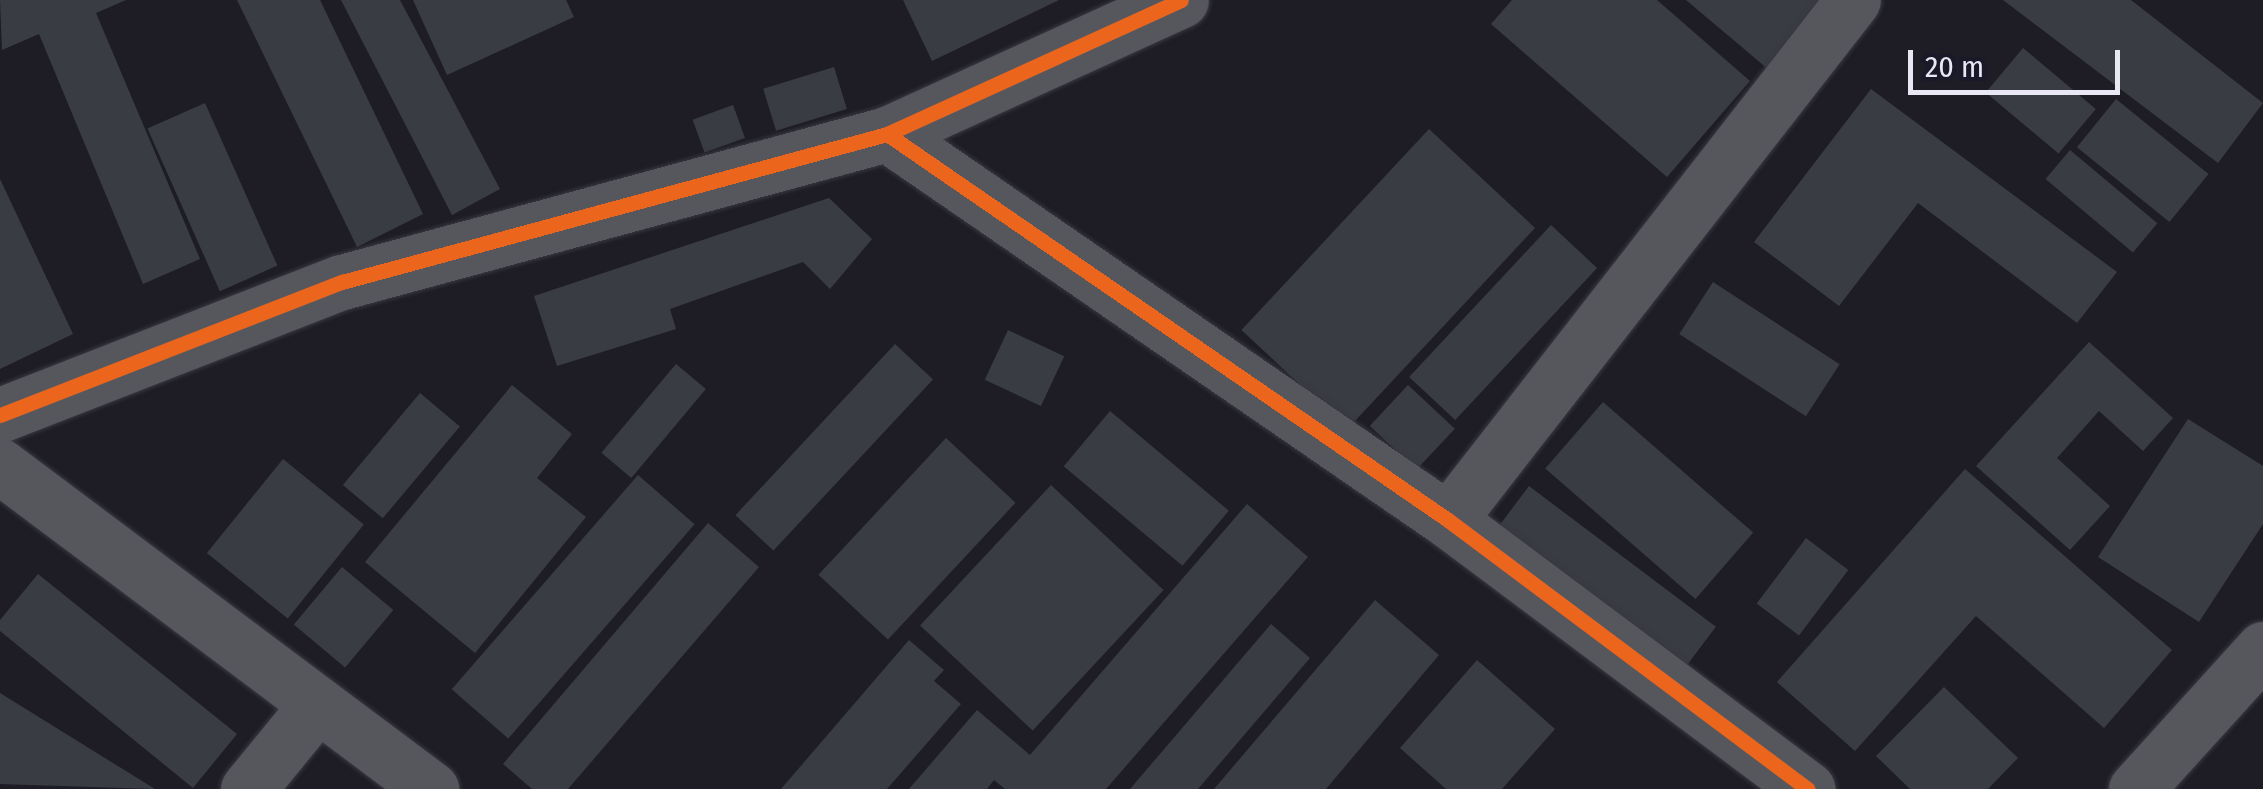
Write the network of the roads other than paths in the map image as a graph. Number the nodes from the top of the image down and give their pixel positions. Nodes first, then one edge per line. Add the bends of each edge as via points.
1 (1181, 0) edge
2 (1853, 0) edge
3 (887, 134) junction
4 (0, 416) edge
5 (0, 466) edge
6 (1448, 520) junction
7 (2263, 649) edge
8 (315, 707) junction
9 (248, 789) edge
10 (431, 789) edge
11 (1807, 789) edge
12 (2136, 789) edge

1 - 3 street
2 - 6 street
3 - 4 street via 342,282
3 - 6 street
5 - 8 street
6 - 11 street
7 - 12 street
8 - 9 street
8 - 10 street

